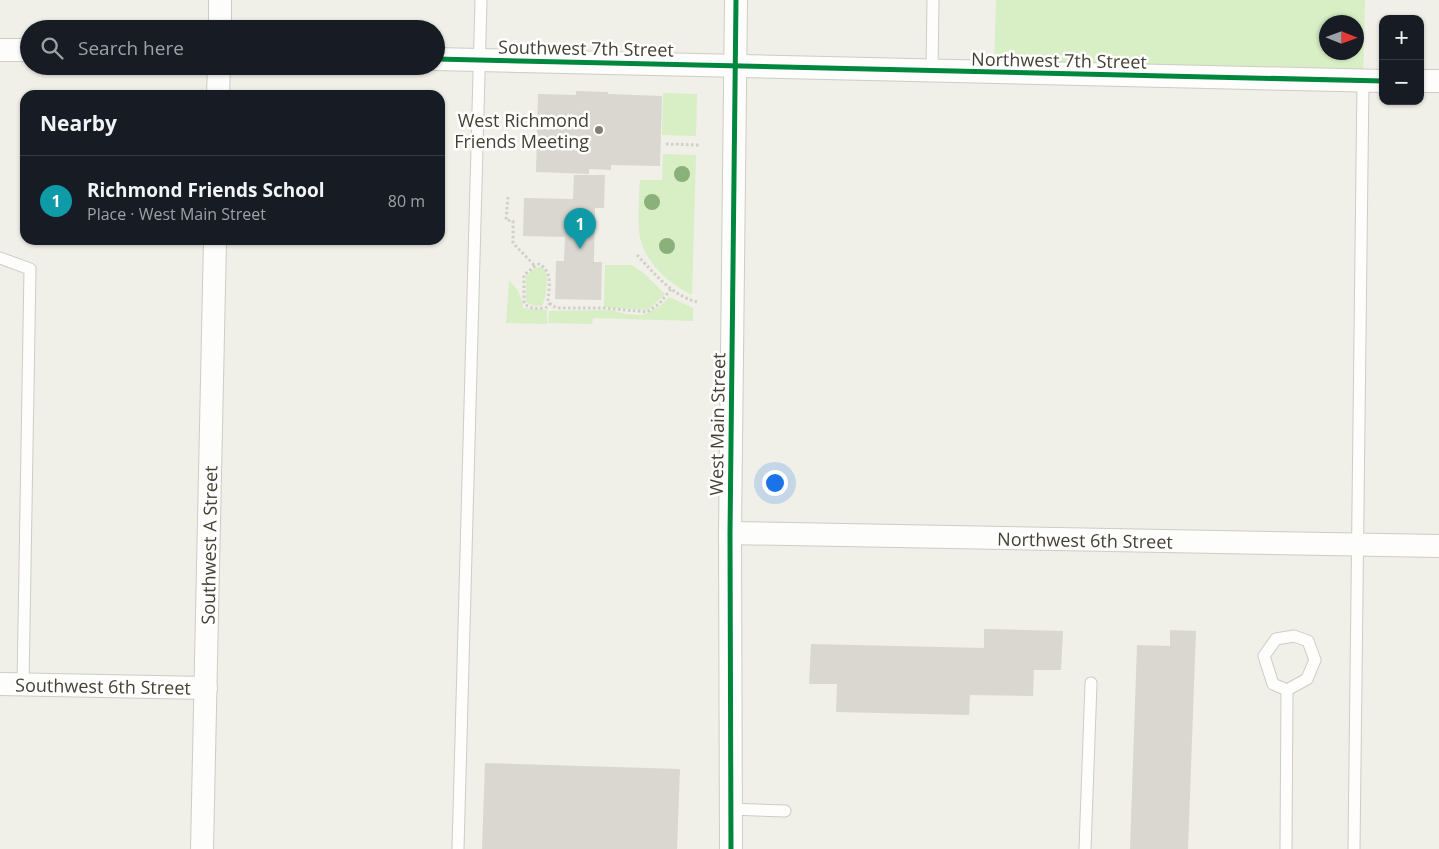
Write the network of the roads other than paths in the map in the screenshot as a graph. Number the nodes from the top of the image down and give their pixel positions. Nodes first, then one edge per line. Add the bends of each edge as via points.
1 (220, 0) edge
2 (482, 0) edge
3 (736, 0) edge
4 (934, 0) edge
5 (220, 20) edge
6 (0, 50) edge
7 (20, 50) edge
8 (445, 59) edge
9 (480, 60) junction
10 (735, 65) junction
11 (932, 71) junction
12 (219, 75) edge
13 (1373, 80) edge
14 (1424, 81) edge
15 (1439, 81) edge
16 (218, 90) edge
17 (215, 245) edge
18 (0, 258) edge
19 (730, 534) junction
20 (1357, 545) junction
21 (1439, 546) edge
22 (1091, 683) dead end
23 (0, 684) edge
24 (23, 685) junction
25 (206, 688) junction
26 (1287, 690) junction
27 (730, 809) junction
28 (785, 811) dead end
29 (202, 849) edge
30 (458, 849) edge
31 (731, 849) edge
32 (1085, 849) edge
33 (1286, 849) edge
34 (1354, 849) edge

1 - 5 street
2 - 9 lane
3 - 10 street, West Main Street
4 - 11 lane
6 - 7 street
8 - 9 street, Southwest 7th Street
9 - 10 street, Southwest 7th Street
9 - 30 lane
10 - 11 street, Northwest 7th Street
10 - 19 street, West Main Street
11 - 13 street, Northwest 7th Street
12 - 16 street
13 - 20 lane
14 - 15 street
17 - 25 street, Southwest A Street
18 - 24 lane via 30,269
19 - 20 street, Northwest 6th Street
19 - 27 street, West Main Street
20 - 21 street, Northwest 6th Street
20 - 34 lane
22 - 32 lane
23 - 24 street, Southwest 6th Street
24 - 25 street, Southwest 6th Street
25 - 29 street, Southwest A Street
26 - 26 lane via 1308,679 1314,660 1308,641 1294,636 1276,639 1264,656 1273,684
26 - 33 lane
27 - 28 lane
27 - 31 street, West Main Street

